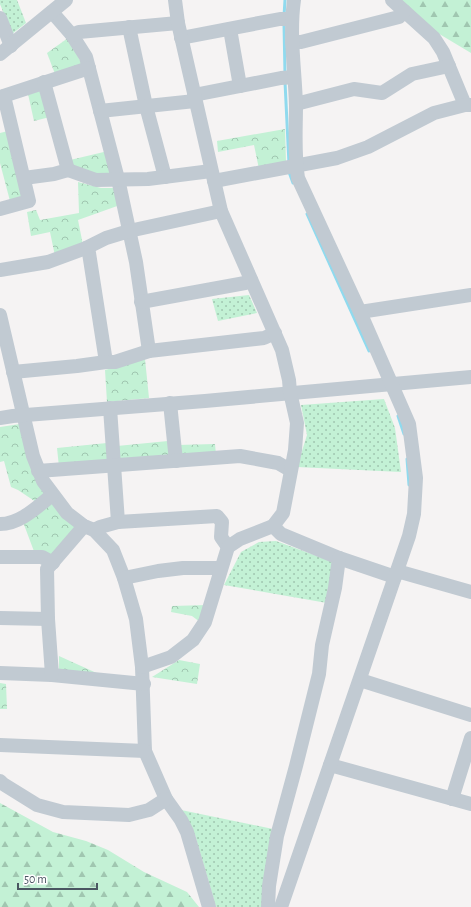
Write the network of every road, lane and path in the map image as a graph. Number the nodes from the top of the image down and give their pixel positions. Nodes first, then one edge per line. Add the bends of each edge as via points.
1 (66, 0) edge
2 (175, 0) edge
3 (294, 0) edge
4 (392, 0) edge
5 (404, 11) junction
6 (52, 12) junction
7 (0, 18) edge
8 (291, 19) junction
9 (178, 23) junction
10 (129, 27) junction
11 (230, 29) junction
12 (72, 35) junction
13 (181, 38) junction
14 (292, 42) junction
15 (11, 46) junction
16 (0, 54) edge
17 (449, 66) junction
18 (89, 68) junction
19 (294, 77) junction
20 (44, 82) junction
21 (240, 86) junction
22 (2, 97) edge
23 (195, 98) junction
24 (296, 104) junction
25 (468, 105) edge
26 (146, 106) junction
27 (100, 111) junction
28 (296, 165) junction
29 (68, 170) junction
30 (212, 176) junction
31 (24, 178) junction
32 (165, 178) junction
33 (118, 179) junction
34 (0, 209) edge
35 (221, 211) junction
36 (129, 231) junction
37 (86, 248) junction
38 (0, 270) edge
39 (251, 280) junction
40 (471, 295) edge
41 (141, 302) junction
42 (360, 312) junction
43 (0, 315) edge
44 (275, 333) junction
45 (149, 351) junction
46 (106, 362) junction
47 (13, 372) junction
48 (471, 377) edge
49 (387, 384) junction
50 (290, 392) junction
51 (170, 403) junction
52 (110, 408) junction
53 (24, 415) junction
54 (0, 418) edge
55 (176, 461) junction
56 (114, 466) junction
57 (290, 470) junction
58 (38, 471) junction
59 (52, 495) junction
60 (118, 522) junction
61 (0, 524) edge
62 (273, 526) junction
63 (89, 528) junction
64 (228, 547) junction
65 (0, 557) edge
66 (340, 558) junction
67 (53, 563) junction
68 (221, 568) junction
69 (396, 574) junction
70 (124, 578) junction
71 (471, 592) edge
72 (0, 618) edge
73 (48, 619) junction
74 (142, 667) junction
75 (0, 673) edge
76 (52, 675) junction
77 (360, 680) junction
78 (144, 684) junction
79 (471, 715) edge
80 (471, 738) edge
81 (0, 745) edge
82 (145, 751) junction
83 (330, 765) junction
84 (0, 781) edge
85 (452, 798) junction
86 (166, 799) junction
87 (471, 804) edge
88 (209, 907) edge
89 (268, 907) edge
90 (281, 907) edge

1 - 6 street
2 - 9 street
3 - 8 street
4 - 5 street
5 - 14 street via 399,17 301,42
5 - 17 street via 434,38
6 - 12 street
6 - 15 street
7 - 15 street
8 - 11 street
8 - 14 street
9 - 10 street
9 - 13 street
10 - 12 street
10 - 26 street
11 - 13 street
11 - 21 street
12 - 18 street via 86,57
13 - 23 street
14 - 19 street
15 - 16 street
17 - 24 street via 412,74 382,93 354,89
17 - 25 street
18 - 20 street
18 - 27 street
19 - 21 street
19 - 24 street
20 - 22 street
20 - 29 street
21 - 23 street
22 - 31 street
23 - 26 street
23 - 30 street
24 - 28 street
25 - 28 street via 434,113 368,147 336,158
26 - 27 street
26 - 32 street
27 - 33 street
28 - 30 street
28 - 42 street via 298,178
29 - 31 street
29 - 33 street via 96,180
30 - 32 street
30 - 35 street
31 - 34 street via 29,201
32 - 33 street
33 - 36 street
35 - 36 street
35 - 39 street
36 - 37 street
36 - 41 street
37 - 38 street via 48,262
37 - 46 street via 89,253
39 - 41 street
39 - 44 street
40 - 42 street
41 - 45 street
42 - 49 street
43 - 47 street
44 - 45 street via 264,338
44 - 50 street via 282,350
45 - 46 street via 115,362
46 - 47 street
47 - 53 street
48 - 49 street
49 - 50 street
49 - 69 street via 409,424 416,478 414,514
50 - 51 street
50 - 57 street via 297,424
51 - 52 street
51 - 55 street
52 - 53 street
52 - 56 street
53 - 54 street
53 - 58 street
55 - 56 street
55 - 57 street via 240,456 278,462
56 - 58 street
56 - 60 street
57 - 62 street via 283,513
58 - 59 street
59 - 61 street via 18,520
59 - 63 street via 67,513
60 - 63 street
60 - 64 street via 217,516 222,522 221,537
62 - 64 street via 240,539
62 - 66 street via 281,534
63 - 67 street
63 - 70 street via 113,550
64 - 68 street
65 - 67 street via 42,557
66 - 69 street
66 - 89 street via 318,674 277,836
67 - 73 street via 47,569
68 - 70 street via 183,568
68 - 74 street via 205,622 193,640 171,657
69 - 71 street
69 - 77 street
70 - 74 street via 136,619
72 - 73 street
73 - 76 street
74 - 78 street
75 - 76 street
76 - 78 street
77 - 79 street
77 - 83 street
78 - 82 street
80 - 85 street
81 - 82 street
82 - 86 street
83 - 85 street
83 - 90 street
84 - 86 street via 37,805 63,812 129,815 149,810
85 - 87 street
86 - 88 street via 187,832

